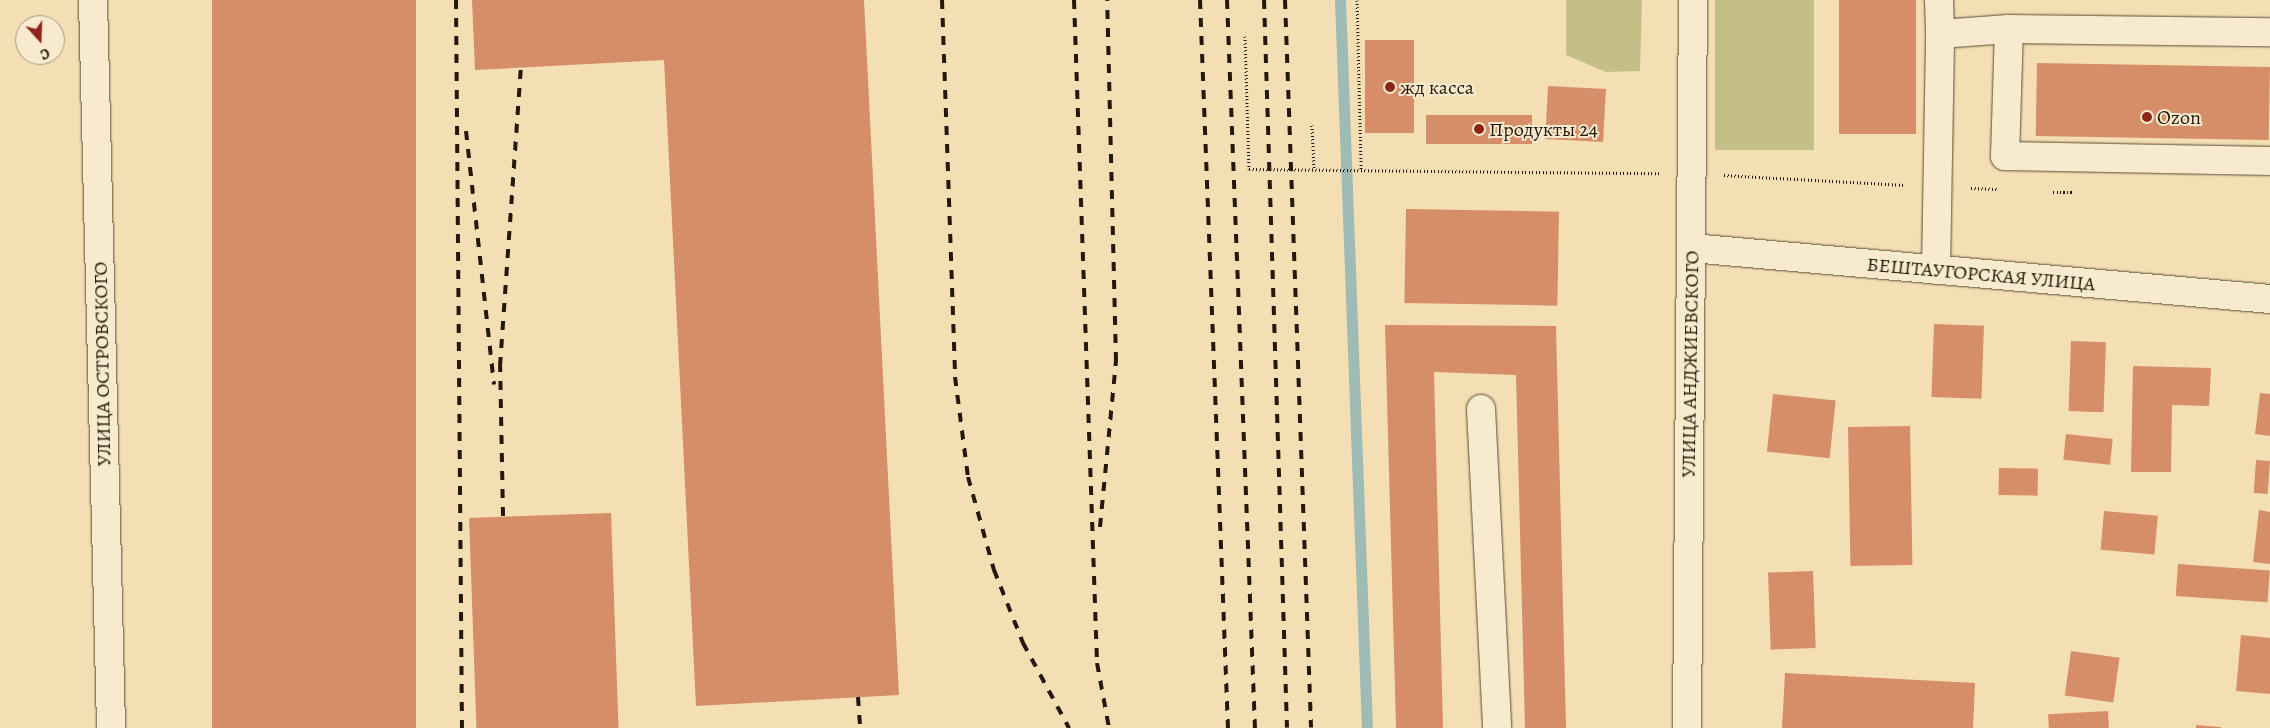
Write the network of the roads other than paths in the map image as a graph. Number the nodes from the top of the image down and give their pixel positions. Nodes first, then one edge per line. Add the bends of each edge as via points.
1 (93, 0) edge
2 (1694, 0) edge
3 (1939, 0) edge
4 (2009, 29) junction
5 (2270, 32) edge
6 (1940, 34) junction
7 (2270, 161) edge
8 (1691, 248) junction
9 (1936, 270) junction
10 (2270, 300) edge
11 (1481, 409) dead end
12 (111, 728) edge
13 (1497, 728) edge
14 (1687, 728) edge

1 - 12 street, УЛИЦА ОСТРОВСКОГО
2 - 8 street, УЛИЦА АНДЖИЕВСКОГО
3 - 6 street
4 - 5 street
4 - 6 street
4 - 7 street via 2005,156
6 - 9 street
8 - 9 street, БЕШТАУГОРСКАЯ УЛИЦА
8 - 14 street, УЛИЦА АНДЖИЕВСКОГО
9 - 10 street, БЕШТАУГОРСКАЯ УЛИЦА
11 - 13 street

